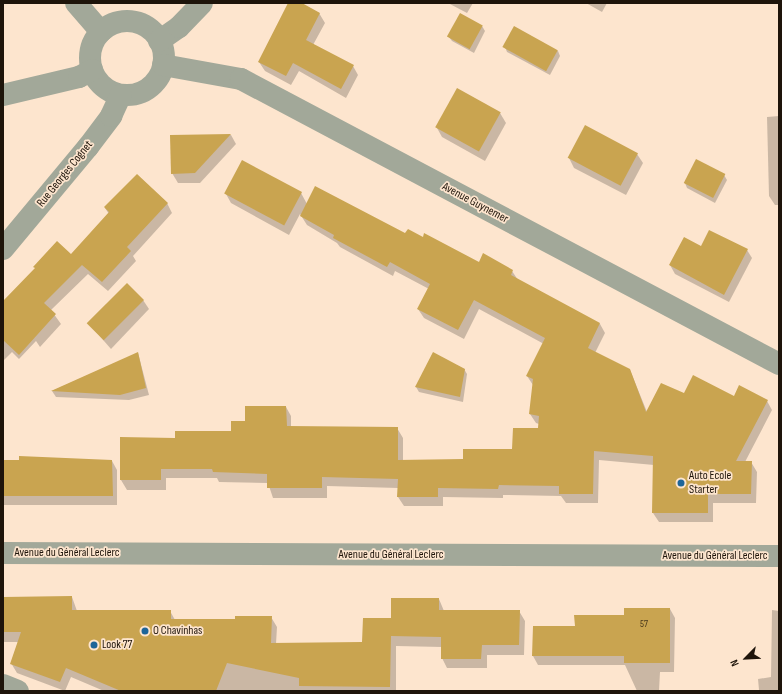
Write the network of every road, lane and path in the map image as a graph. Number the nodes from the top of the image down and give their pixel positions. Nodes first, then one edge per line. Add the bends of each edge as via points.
1 (76, 3) edge
2 (202, 3) edge
3 (101, 32) junction
4 (159, 41) junction
5 (163, 65) junction
6 (92, 70) junction
7 (3, 94) edge
8 (121, 95) junction
9 (3, 249) edge
10 (779, 364) edge
11 (3, 553) edge
12 (779, 556) edge
13 (3, 685) edge
14 (18, 691) edge

1 - 3 street
2 - 4 street via 179,27
3 - 4 street via 110,25 132,21 143,25
3 - 6 street via 91,50
4 - 5 street via 164,53
5 - 8 street via 153,85 132,95
5 - 10 street, Avenue Guynemer via 241,79
6 - 7 street via 79,77
6 - 8 street via 103,87
8 - 9 street, Rue Georges Cognet via 111,116 88,147
11 - 12 street, Avenue du Général Leclerc
13 - 14 street

